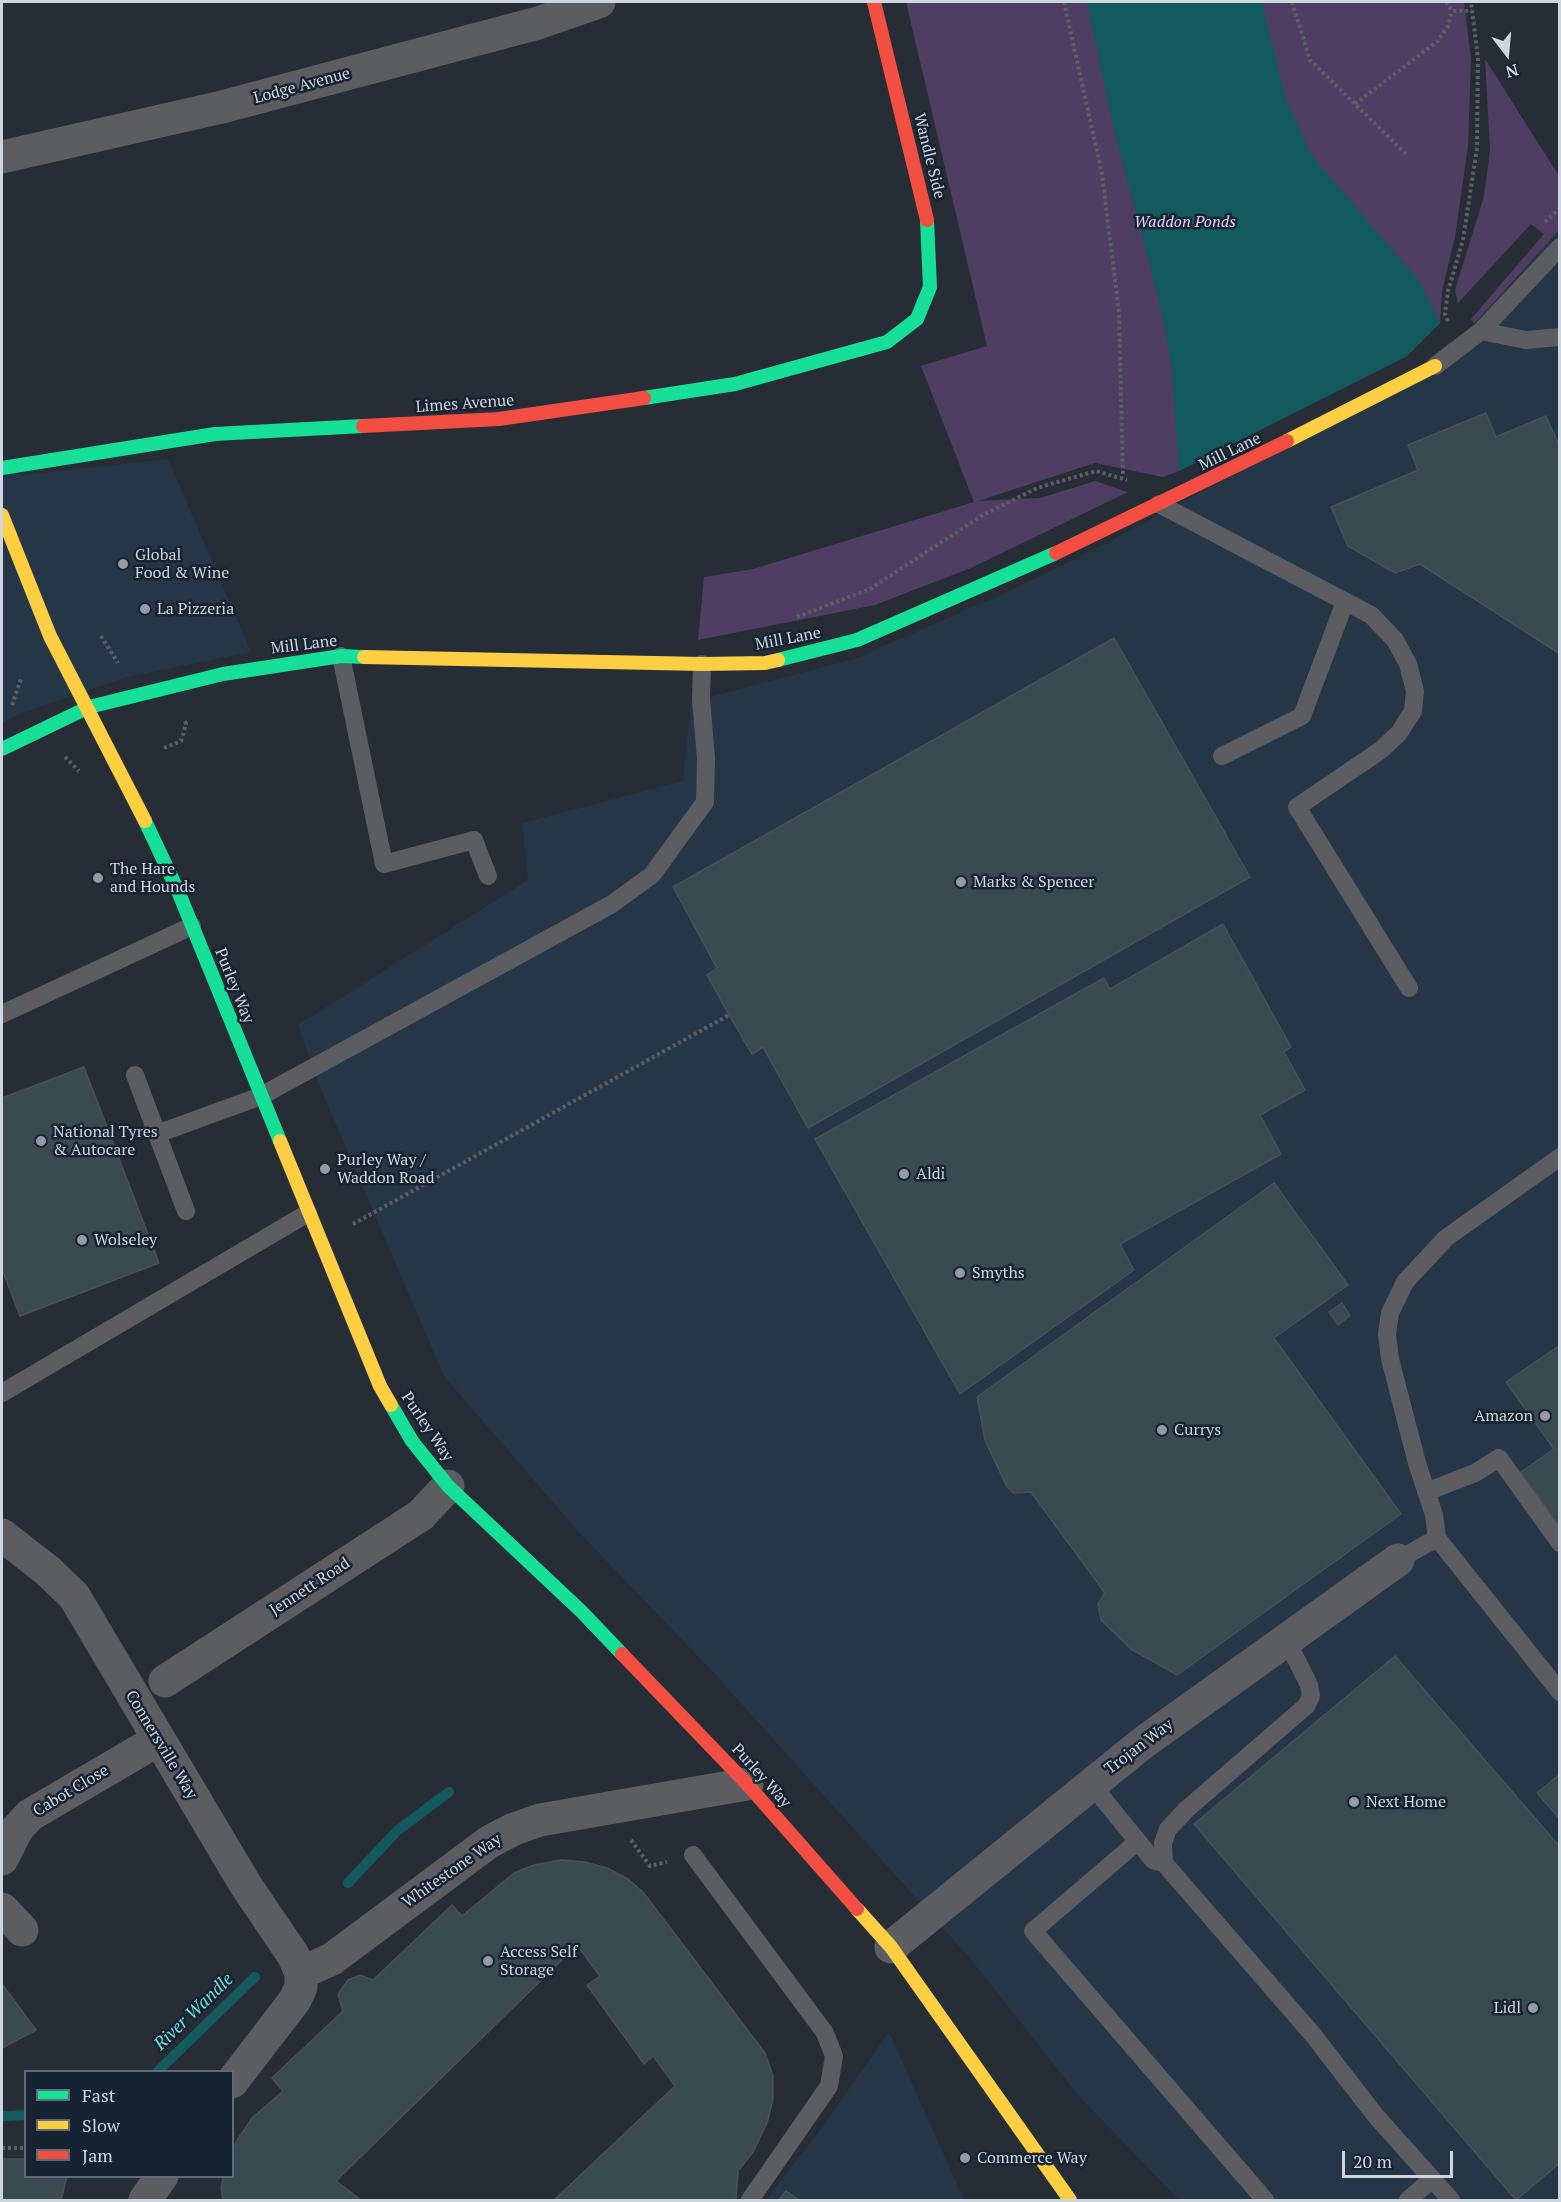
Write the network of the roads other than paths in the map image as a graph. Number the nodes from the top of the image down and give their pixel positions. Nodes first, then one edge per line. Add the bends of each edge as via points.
1 (598, 2) edge
2 (874, 2) edge
3 (2, 157) edge
4 (1560, 247) edge
5 (917, 319) joint
6 (1481, 331) junction
7 (1560, 337) edge
8 (1435, 366) joint
9 (2, 468) edge
10 (1159, 504) junction
11 (2, 516) edge
12 (1345, 602) junction
13 (341, 656) junction
14 (702, 664) junction
15 (89, 707) junction
16 (2, 749) edge
17 (1222, 756) dead end
18 (488, 876) dead end
19 (192, 926) junction
20 (1409, 988) dead end
21 (2, 1014) edge
22 (135, 1075) dead end
23 (261, 1096) junction
24 (157, 1134) junction
25 (1560, 1157) edge
26 (186, 1210) dead end
27 (308, 1213) junction
28 (2, 1393) edge
29 (448, 1486) junction
30 (1426, 1492) junction
31 (2, 1535) edge
32 (1437, 1538) junction
33 (1560, 1543) edge
34 (1398, 1560) joint
35 (1287, 1641) junction
36 (165, 1681) dead end
37 (1560, 1692) edge
38 (158, 1740) junction
39 (747, 1784) junction
40 (1091, 1784) junction
41 (1137, 1842) junction
42 (693, 1855) road end
43 (2, 1859) edge
44 (1164, 1863) junction
45 (891, 1947) junction
46 (301, 1973) junction
47 (234, 2079) edge
48 (161, 2178) edge
49 (1432, 2179) junction
50 (145, 2200) edge
51 (750, 2200) edge
52 (1070, 2200) edge
53 (1265, 2200) edge
54 (1408, 2200) edge
55 (1451, 2200) edge

1 - 3 street, Lodge Avenue via 538,23 222,107
2 - 5 main road, Wandle Side via 927,218 930,287
4 - 6 lane
5 - 9 main road, Limes Avenue via 887,342 735,384 499,419 215,434
6 - 7 lane via 1526,340
6 - 8 lane
8 - 10 main road, Mill Lane
10 - 12 lane
10 - 14 main road, Mill Lane via 998,580 857,640 765,663
11 - 15 main road, Purley Way via 50,636
12 - 17 lane via 1302,716
12 - 20 lane via 1371,615 1395,640 1408,664 1415,691 1413,711 1399,733 1381,750 1297,807
13 - 14 main road, Mill Lane
13 - 15 main road, Mill Lane via 223,674
13 - 18 lane via 384,864 474,840
14 - 23 lane via 705,802 652,875 584,920
15 - 16 main road, Mill Lane
15 - 19 main road, Purley Way
19 - 21 lane
19 - 23 main road, Purley Way
22 - 24 lane
23 - 24 lane
23 - 27 main road, Purley Way
24 - 26 lane
25 - 30 lane via 1446,1238 1405,1282 1390,1313 1390,1359
27 - 28 lane
27 - 29 main road, Purley Way via 380,1386 412,1441
29 - 36 street, Jennett Road via 422,1515
29 - 39 main road, Purley Way via 582,1612
30 - 32 lane
30 - 33 lane via 1475,1473 1499,1458
31 - 38 street, Connersville Way via 74,1596
32 - 34 lane
32 - 37 lane
34 - 35 street, Trojan Way
35 - 40 street, Trojan Way
35 - 44 lane via 1309,1685 1311,1696 1306,1706 1168,1829 1163,1843
38 - 43 street, Cabot Close via 30,1815 17,1829
38 - 46 street, Connersville Way
39 - 45 main road, Purley Way
39 - 46 street, Whitestone Way via 540,1820 514,1828 489,1842 332,1959
40 - 41 lane
40 - 45 street, Trojan Way
41 - 44 lane via 1153,1860
41 - 53 lane via 1033,1931
42 - 51 lane via 825,2034 834,2056 829,2086
44 - 49 lane
45 - 52 main road, Purley Way
46 - 47 street via 301,1987 295,2000
48 - 50 street
49 - 54 lane
49 - 55 lane

